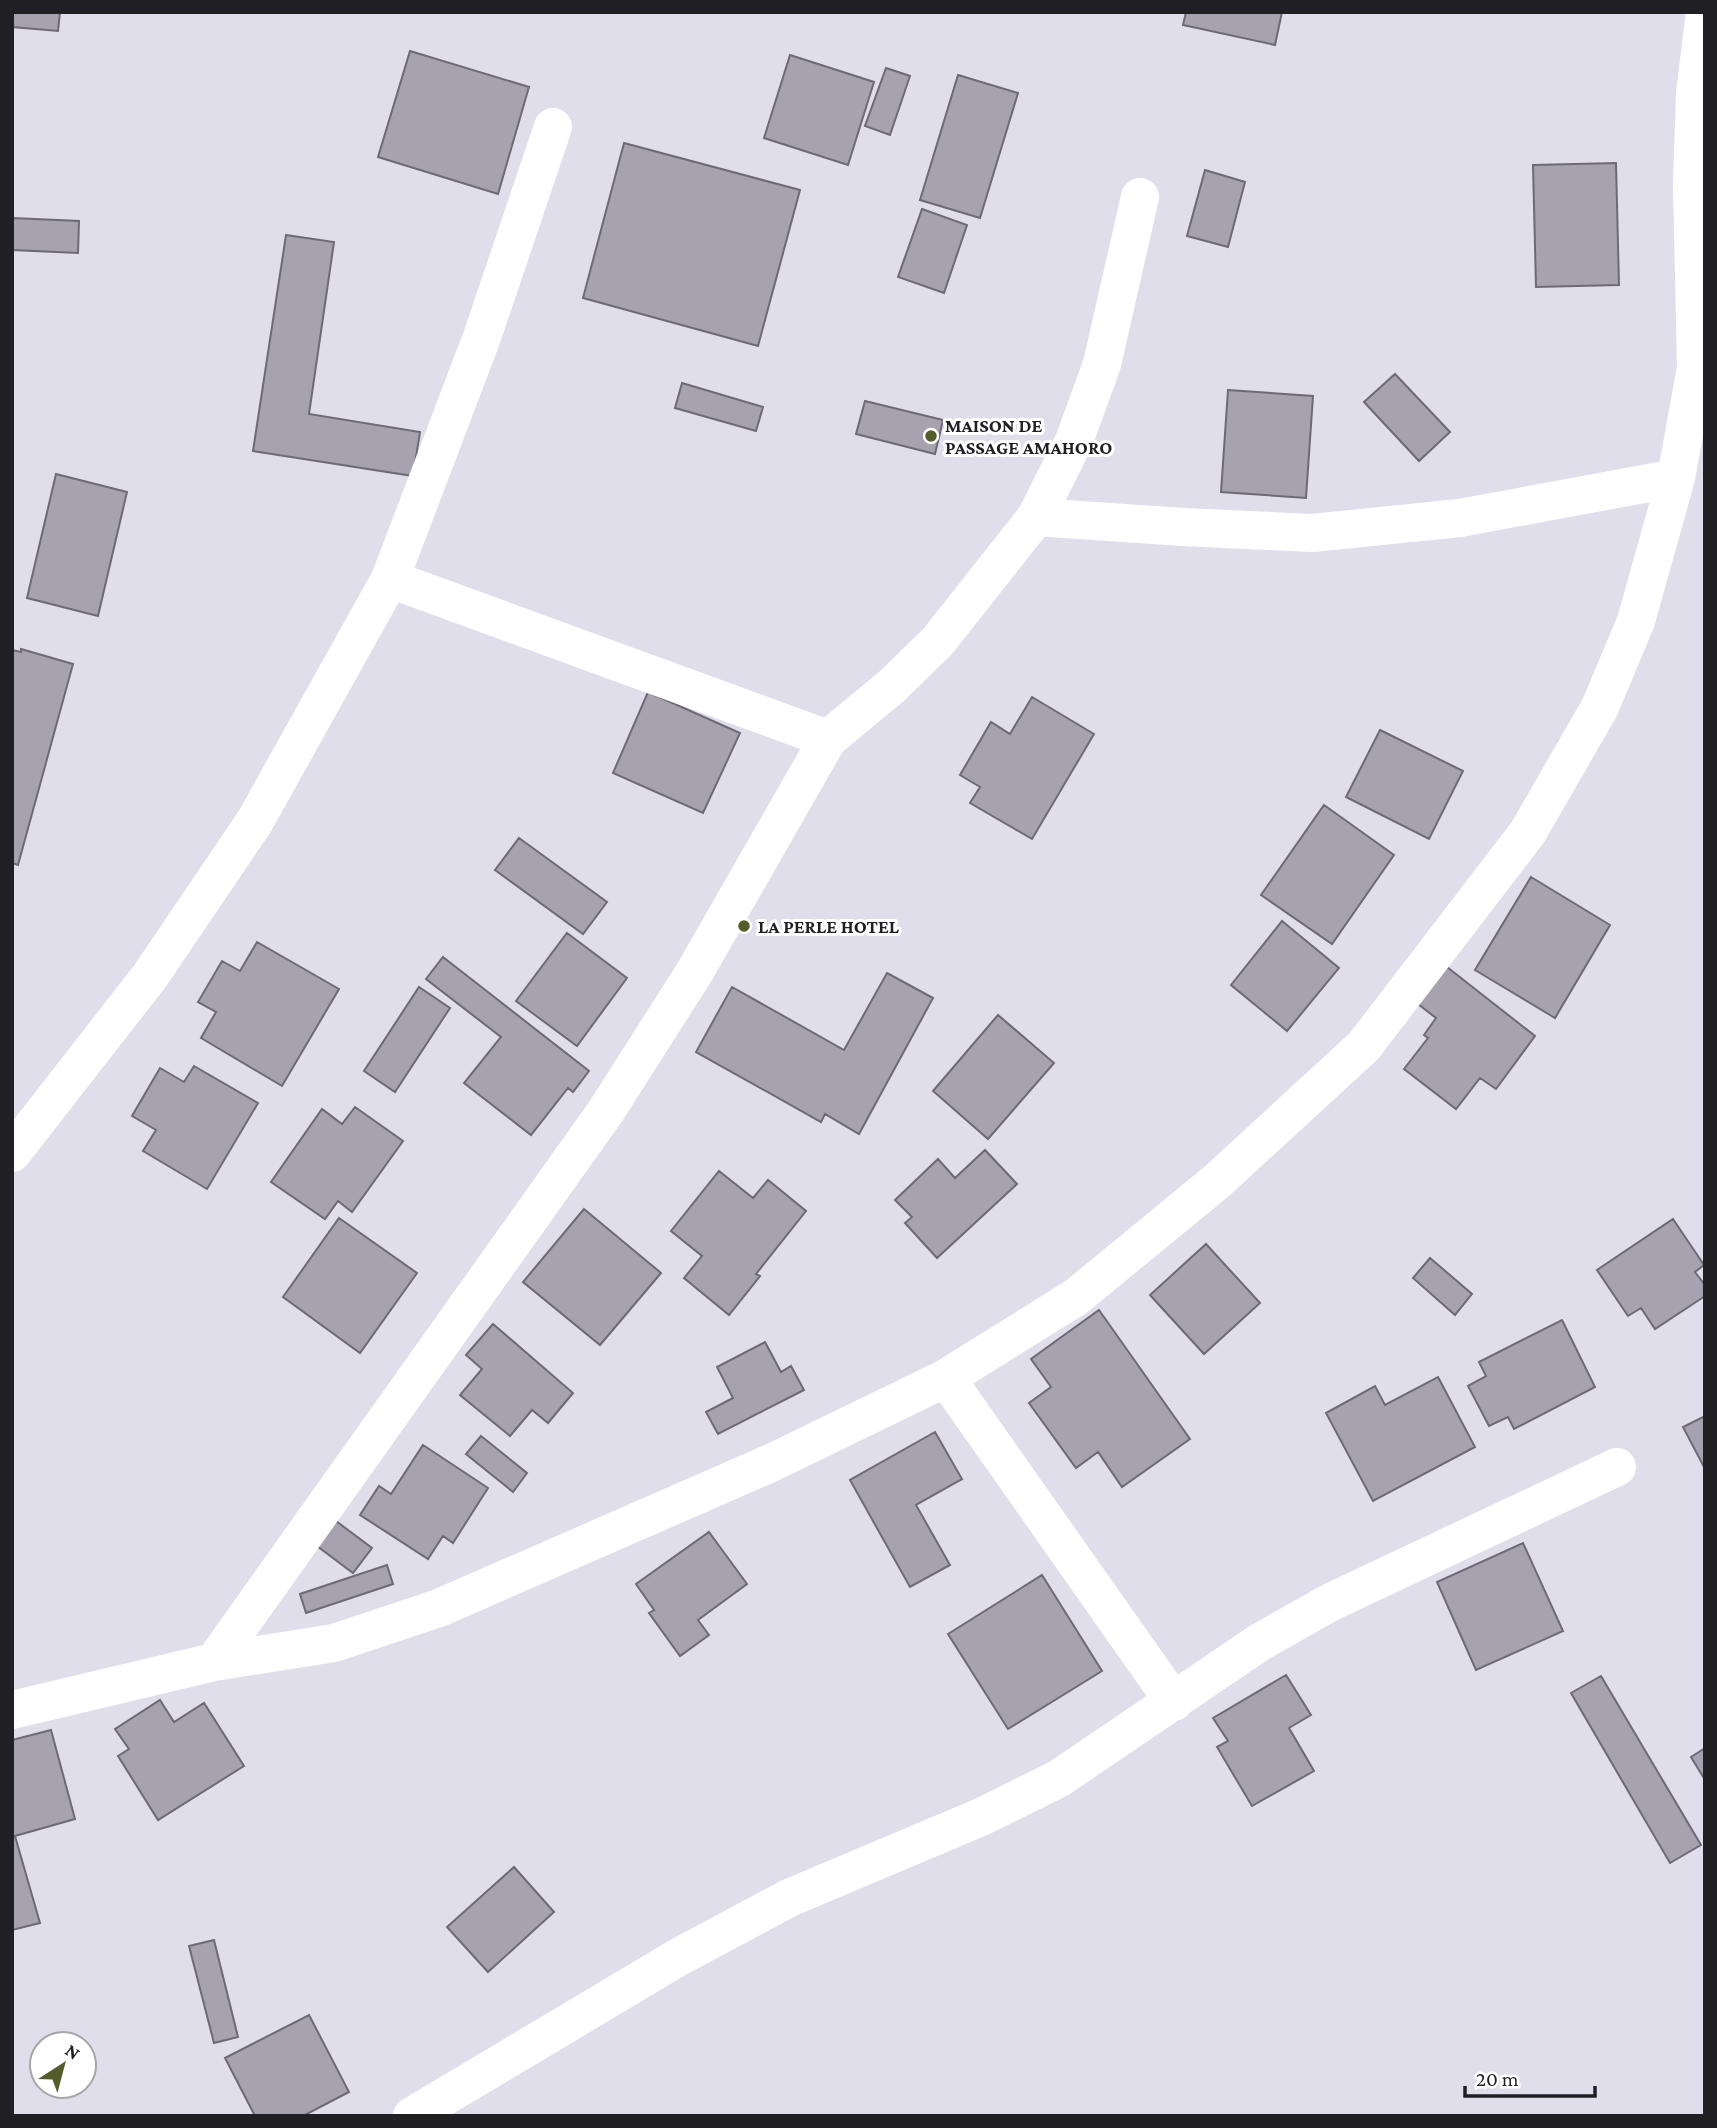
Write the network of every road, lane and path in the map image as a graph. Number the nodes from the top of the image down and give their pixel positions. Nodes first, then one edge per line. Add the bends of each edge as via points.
1 (1705, 12) edge
2 (553, 127) dead end
3 (1140, 197) dead end
4 (1700, 370) edge
5 (1676, 478) junction
6 (1036, 517) junction
7 (390, 579) junction
8 (828, 739) junction
9 (12, 1153) edge
10 (946, 1378) junction
11 (1617, 1467) dead end
12 (214, 1662) junction
13 (1174, 1702) junction
14 (12, 1710) edge
15 (412, 2116) edge

1 - 4 street via 1695,93 1692,185
2 - 7 street via 482,337
3 - 6 street via 1102,364 1074,441
4 - 5 street
5 - 6 street via 1460,518 1312,533
5 - 10 street via 1636,621 1600,707 1528,832 1364,1046 1216,1182 1076,1297
6 - 8 street via 938,641
7 - 8 street
7 - 9 street via 256,821 150,976
8 - 12 street via 694,973 606,1111
10 - 12 street via 771,1463 439,1608 334,1643
10 - 13 street
11 - 13 street via 1331,1602 1260,1642
12 - 14 street
13 - 15 street via 1058,1779 981,1817 789,1898 677,1958

